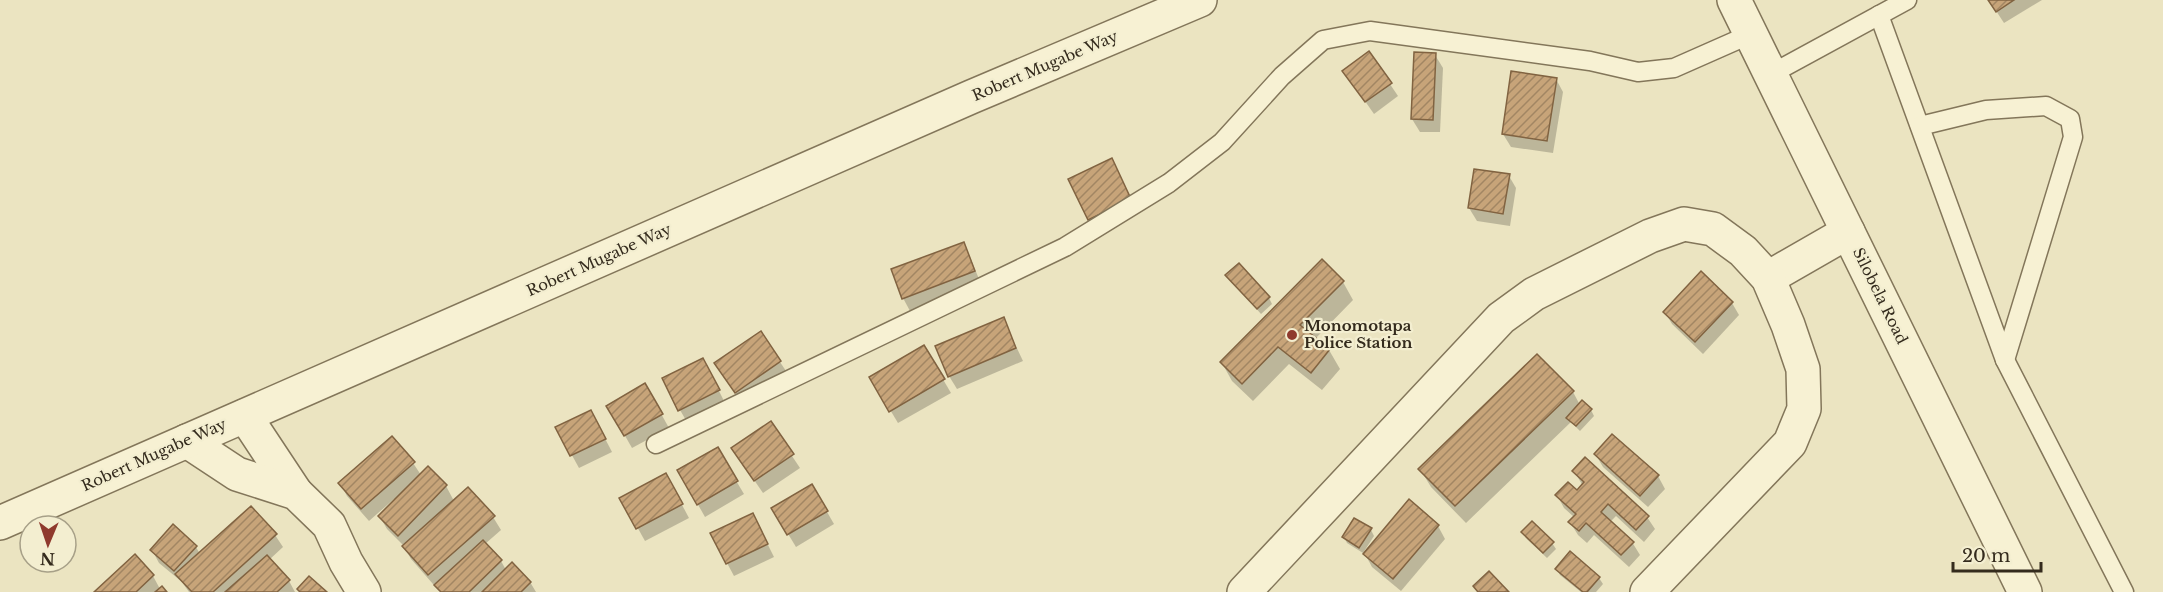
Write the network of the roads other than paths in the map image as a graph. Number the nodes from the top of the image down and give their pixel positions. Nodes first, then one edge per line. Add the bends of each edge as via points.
1 (1200, 0) edge
2 (1734, 0) edge
3 (1907, 0) edge
4 (1879, 15) junction
5 (1751, 34) junction
6 (1771, 74) junction
7 (1920, 126) junction
8 (1848, 232) junction
9 (1768, 278) junction
10 (2005, 360) junction
11 (245, 416) junction
12 (187, 441) junction
13 (656, 444) dead end
14 (296, 493) junction
15 (0, 523) edge
16 (364, 592) edge
17 (1244, 592) edge
18 (1647, 592) edge
19 (2025, 592) edge
20 (2124, 592) edge

1 - 11 street, Robert Mugabe Way
2 - 5 street, Silobela Road
3 - 4 lane
4 - 6 lane
4 - 7 lane
5 - 6 street, Silobela Road
5 - 13 lane via 1674,68 1638,72 1590,61 1370,31 1323,40 1282,75 1222,142 1169,183 1084,235
6 - 8 street, Silobela Road
7 - 10 lane
7 - 10 lane via 1986,110 2046,106 2070,119 2073,136
8 - 9 street
8 - 19 street, Silobela Road
9 - 17 street via 1743,251 1713,229 1684,224 1650,236 1534,294 1500,318
9 - 18 street via 1803,369 1804,409 1790,442
10 - 20 lane
11 - 12 street, Robert Mugabe Way
11 - 14 street
12 - 14 street via 237,474
12 - 15 street, Robert Mugabe Way
14 - 16 street via 330,525

